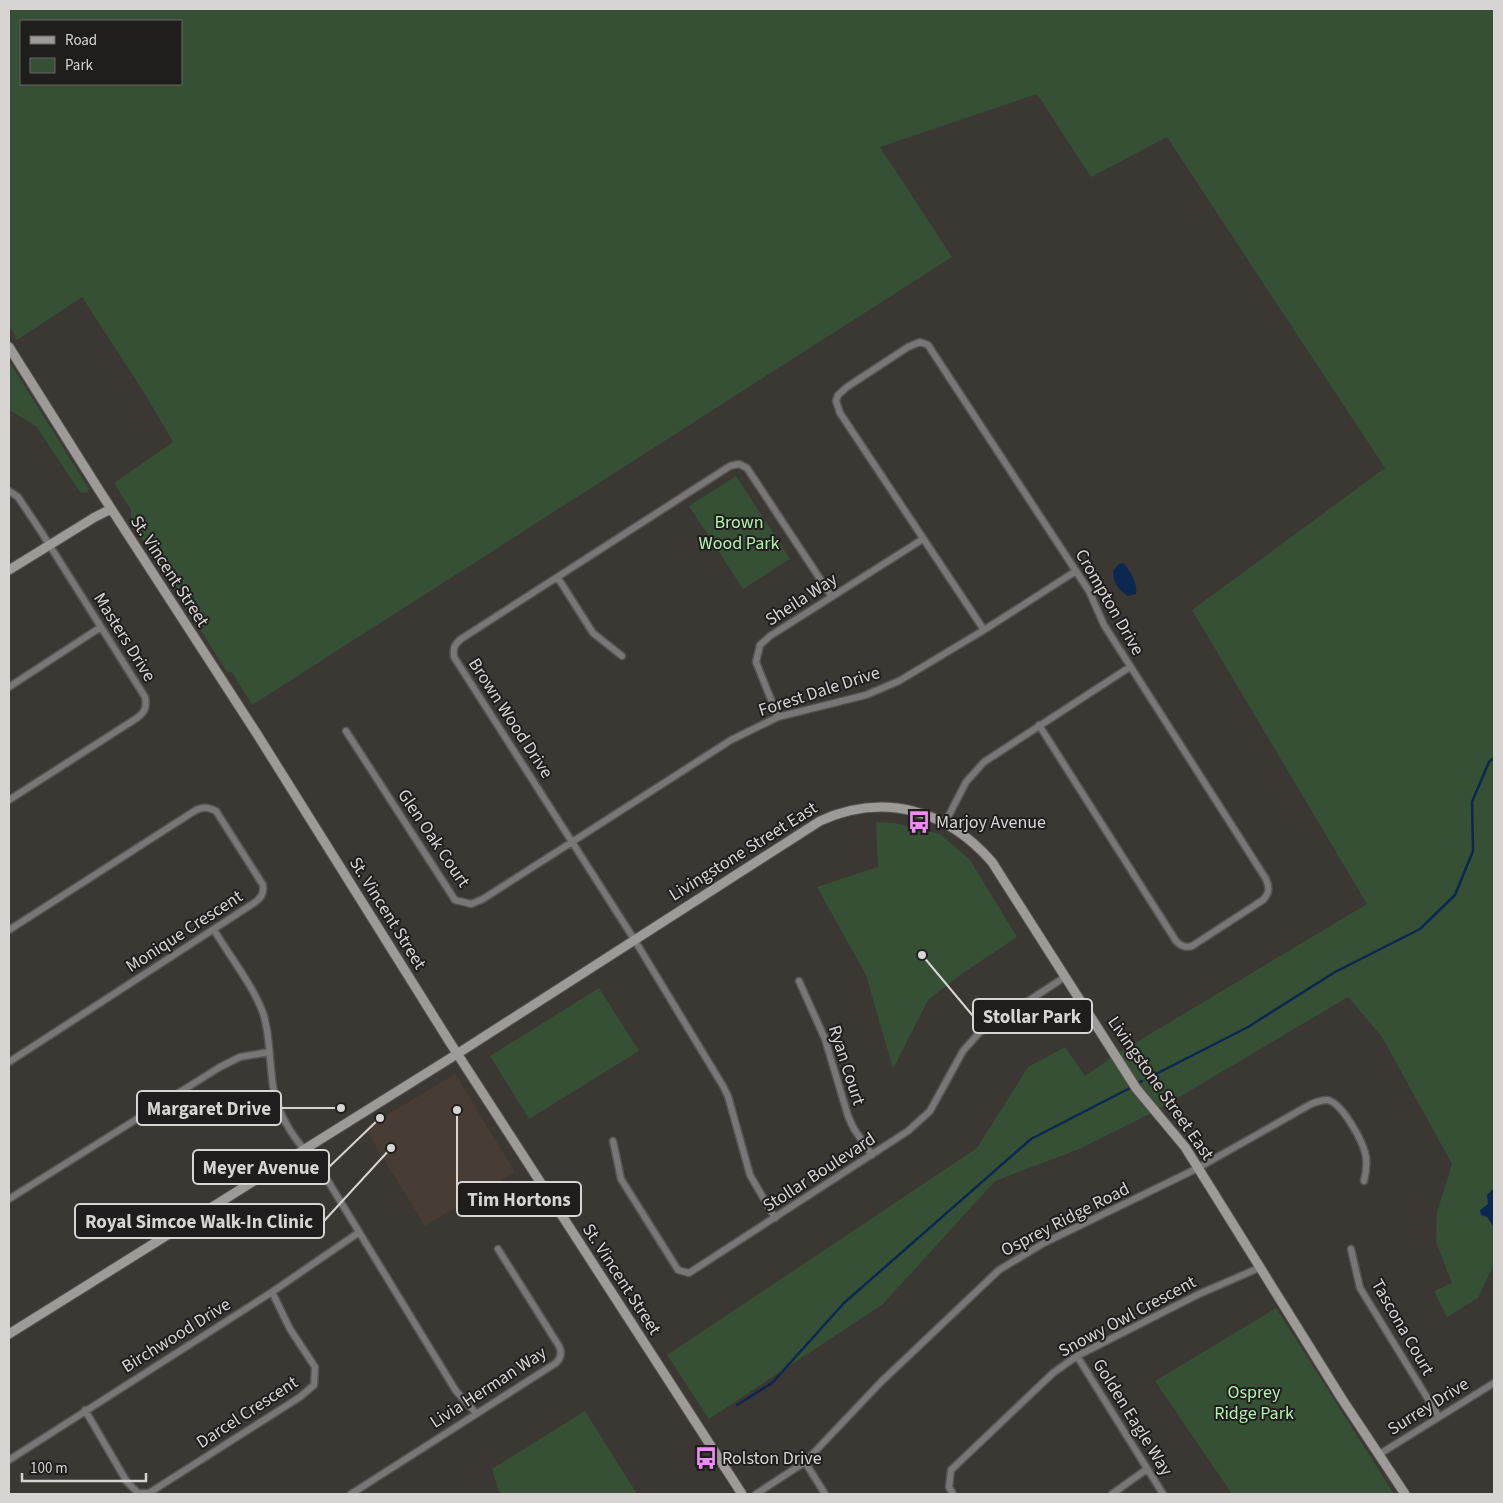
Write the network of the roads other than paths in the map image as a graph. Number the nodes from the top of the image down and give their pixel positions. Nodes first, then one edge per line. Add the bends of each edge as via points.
1 (9, 347) edge
2 (9, 491) edge
3 (111, 510) junction
4 (923, 539) junction
5 (49, 545) junction
6 (9, 570) edge
7 (1076, 571) junction
8 (558, 578) junction
9 (832, 597) junction
10 (101, 627) junction
11 (984, 630) junction
12 (622, 656) dead end
13 (1130, 667) junction
14 (9, 687) edge
15 (778, 717) junction
16 (1039, 725) junction
17 (346, 731) dead end
18 (9, 800) edge
19 (945, 823) junction
20 (572, 842) junction
21 (9, 930) edge
22 (214, 930) junction
23 (634, 939) junction
24 (1065, 976) junction
25 (799, 981) dead end
26 (269, 1052) junction
27 (457, 1054) junction
28 (9, 1062) edge
29 (613, 1140) dead end
30 (304, 1150) junction
31 (872, 1155) junction
32 (1198, 1168) junction
33 (1364, 1181) dead end
34 (9, 1199) edge
35 (775, 1218) junction
36 (358, 1233) junction
37 (498, 1249) dead end
38 (1351, 1249) dead end
39 (1259, 1268) junction
40 (272, 1292) junction
41 (9, 1334) edge
42 (1077, 1356) junction
43 (1494, 1383) edge
44 (85, 1410) junction
45 (476, 1413) junction
46 (1439, 1417) junction
47 (1378, 1455) junction
48 (9, 1460) edge
49 (805, 1462) junction
50 (1147, 1469) junction
51 (352, 1494) edge
52 (742, 1494) edge
53 (756, 1494) edge
54 (825, 1494) edge
55 (954, 1494) edge
56 (1112, 1494) edge
57 (1163, 1494) edge
58 (1405, 1494) edge

1 - 3 street, St. Vincent Street
2 - 5 street, Masters Drive via 18,497
3 - 5 street
3 - 27 street, St. Vincent Street via 257,734
4 - 7 street, Crompton Drive via 840,413 836,401 847,387 920,342 928,346
4 - 9 street, Sheila Way
4 - 11 street, Crompton Drive
5 - 6 street
5 - 10 street, Masters Drive
7 - 11 street, Forest Dale Drive
7 - 13 street, Crompton Drive
8 - 9 street, Brown Wood Drive via 730,466 739,464 747,468
8 - 12 street via 592,633
8 - 20 street, Brown Wood Drive via 461,639 453,650 454,657
9 - 15 street, Sheila Way via 760,645 756,662
10 - 14 street
10 - 18 street, Masters Drive via 145,697 145,709 138,718
11 - 15 street, Forest Dale Drive via 885,687 866,695
13 - 16 street
13 - 16 street, Crompton Drive via 1269,886 1269,893 1263,900 1206,937 1187,948 1176,942
15 - 20 street, Forest Dale Drive via 732,740
16 - 19 street via 973,772
17 - 20 street, Glen Oak Court via 455,900 471,904 483,899
19 - 23 street, Livingstone Street East via 911,810 885,807 858,808 834,814
19 - 24 street, Livingstone Street East via 965,836 992,862
20 - 23 street, Brown Wood Drive
21 - 22 street, Monique Crescent via 203,807 216,811 260,879 264,891 254,903
22 - 26 street via 260,1006
22 - 28 street, Monique Crescent
23 - 27 street, Livingstone Street East
23 - 35 street, Brown Wood Drive via 724,1086 750,1175
24 - 31 street, Stollar Boulevard via 979,1032 930,1111 908,1131
24 - 32 street, Livingstone Street East via 1136,1088 1178,1138
25 - 31 street, Ryan Court via 825,1039 848,1116
26 - 30 street via 278,1105
26 - 34 street via 230,1062
27 - 30 street, Livingstone Street East
27 - 52 street, St. Vincent Street
29 - 35 street, Stollar Boulevard via 621,1179 678,1270 683,1273 694,1270
30 - 36 street via 317,1163
30 - 41 street, Livingstone Street East
31 - 35 street, Stollar Boulevard
32 - 33 street, Osprey Ridge Road via 1312,1104 1327,1100 1340,1109 1360,1140 1366,1157
32 - 39 street, Livingstone Street East
32 - 49 street, Osprey Ridge Road via 1033,1248 999,1270 881,1382
36 - 40 street, Birchwood Drive
36 - 45 street via 456,1391
37 - 45 street, Livia Herman Way via 560,1347 561,1354 556,1363
38 - 46 street, Tascona Court via 1360,1288
39 - 42 street, Snowy Owl Crescent
39 - 47 street, Livingstone Street East
40 - 44 street, Birchwood Drive
40 - 44 street, Darcel Crescent via 290,1329 315,1368 314,1385 149,1493 138,1493 127,1482
42 - 50 street, Golden Eagle Way
42 - 55 street, Snowy Owl Crescent via 1053,1372 951,1470 949,1487
43 - 46 street, Surrey Drive
44 - 48 street, Birchwood Drive
45 - 51 street, Livia Herman Way
46 - 47 street, Surrey Drive
47 - 58 street, Livingstone Street East
49 - 53 street, Osprey Ridge Road
49 - 54 street
50 - 56 street
50 - 57 street, Golden Eagle Way

